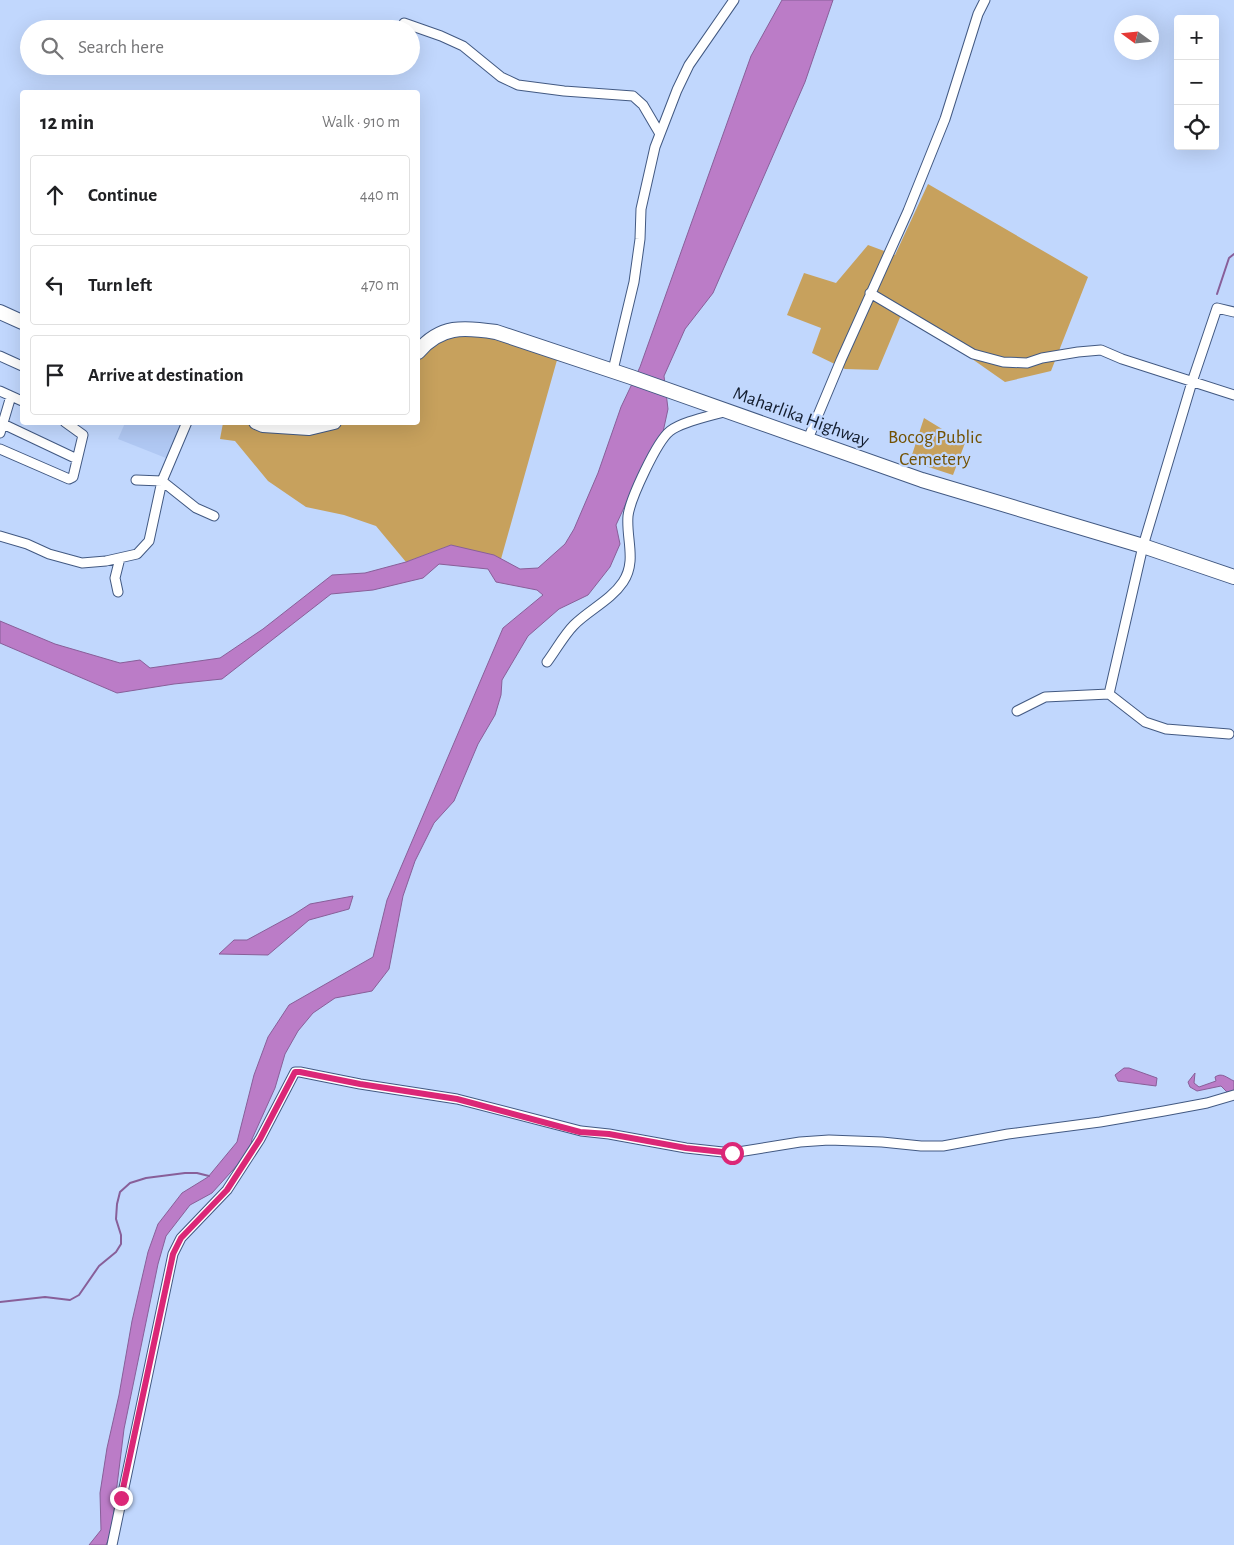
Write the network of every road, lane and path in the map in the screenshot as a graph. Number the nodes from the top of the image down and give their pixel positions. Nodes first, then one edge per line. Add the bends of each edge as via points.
1 (734, 0) edge
2 (985, 0) edge
3 (420, 29) edge
4 (660, 134) junction
5 (870, 293) junction
6 (0, 312) edge
7 (1234, 312) edge
8 (20, 321) edge
9 (420, 349) edge
10 (0, 356) edge
11 (20, 365) edge
12 (613, 370) junction
13 (1192, 382) junction
14 (0, 391) edge
15 (1234, 395) edge
16 (11, 396) junction
17 (20, 400) edge
18 (729, 411) junction
19 (70, 425) edge
20 (186, 425) edge
21 (263, 425) edge
22 (321, 425) edge
23 (1, 429) edge
24 (808, 439) junction
25 (0, 449) edge
26 (77, 458) junction
27 (136, 480) dead end
28 (162, 481) junction
29 (214, 516) dead end
30 (0, 536) edge
31 (1143, 546) junction
32 (120, 558) junction
33 (1234, 577) edge
34 (118, 592) dead end
35 (547, 662) dead end
36 (1109, 694) junction
37 (1017, 711) dead end
38 (1229, 734) dead end
39 (1234, 1095) edge
40 (112, 1545) edge

1 - 4 street via 690,65
2 - 5 street via 945,119
3 - 4 street via 463,46 501,76 518,84 564,92 633,96 643,105
4 - 12 street via 641,209 634,282
5 - 13 street via 973,354 1003,362 1027,363 1101,350
5 - 24 street
6 - 8 highway
7 - 13 street via 1217,308
9 - 12 highway, Maharlika Highway via 426,341 442,333 458,328 474,329 496,332
10 - 11 street
12 - 18 highway, Maharlika Highway
13 - 15 street
13 - 31 street
14 - 16 street
16 - 17 street
16 - 23 street
18 - 24 highway, Maharlika Highway
18 - 35 street via 670,430 662,440 631,502 628,516 632,555 623,583 573,626
19 - 26 street via 83,435
20 - 28 street
21 - 22 highway via 308,428
23 - 26 street
24 - 31 highway, Maharlika Highway via 922,480
25 - 26 street via 68,480 73,477
27 - 28 street
28 - 29 street via 196,508
28 - 32 street via 149,541 137,554
30 - 32 street via 74,562
31 - 33 highway, Maharlika Highway
31 - 36 street
32 - 34 street via 115,578
36 - 37 street via 1045,697
36 - 38 street via 1145,722 1166,729
39 - 40 street via 1164,1111 944,1146 829,1140 732,1153 580,1132 457,1099 295,1072 260,1139 227,1190 181,1238 173,1254

